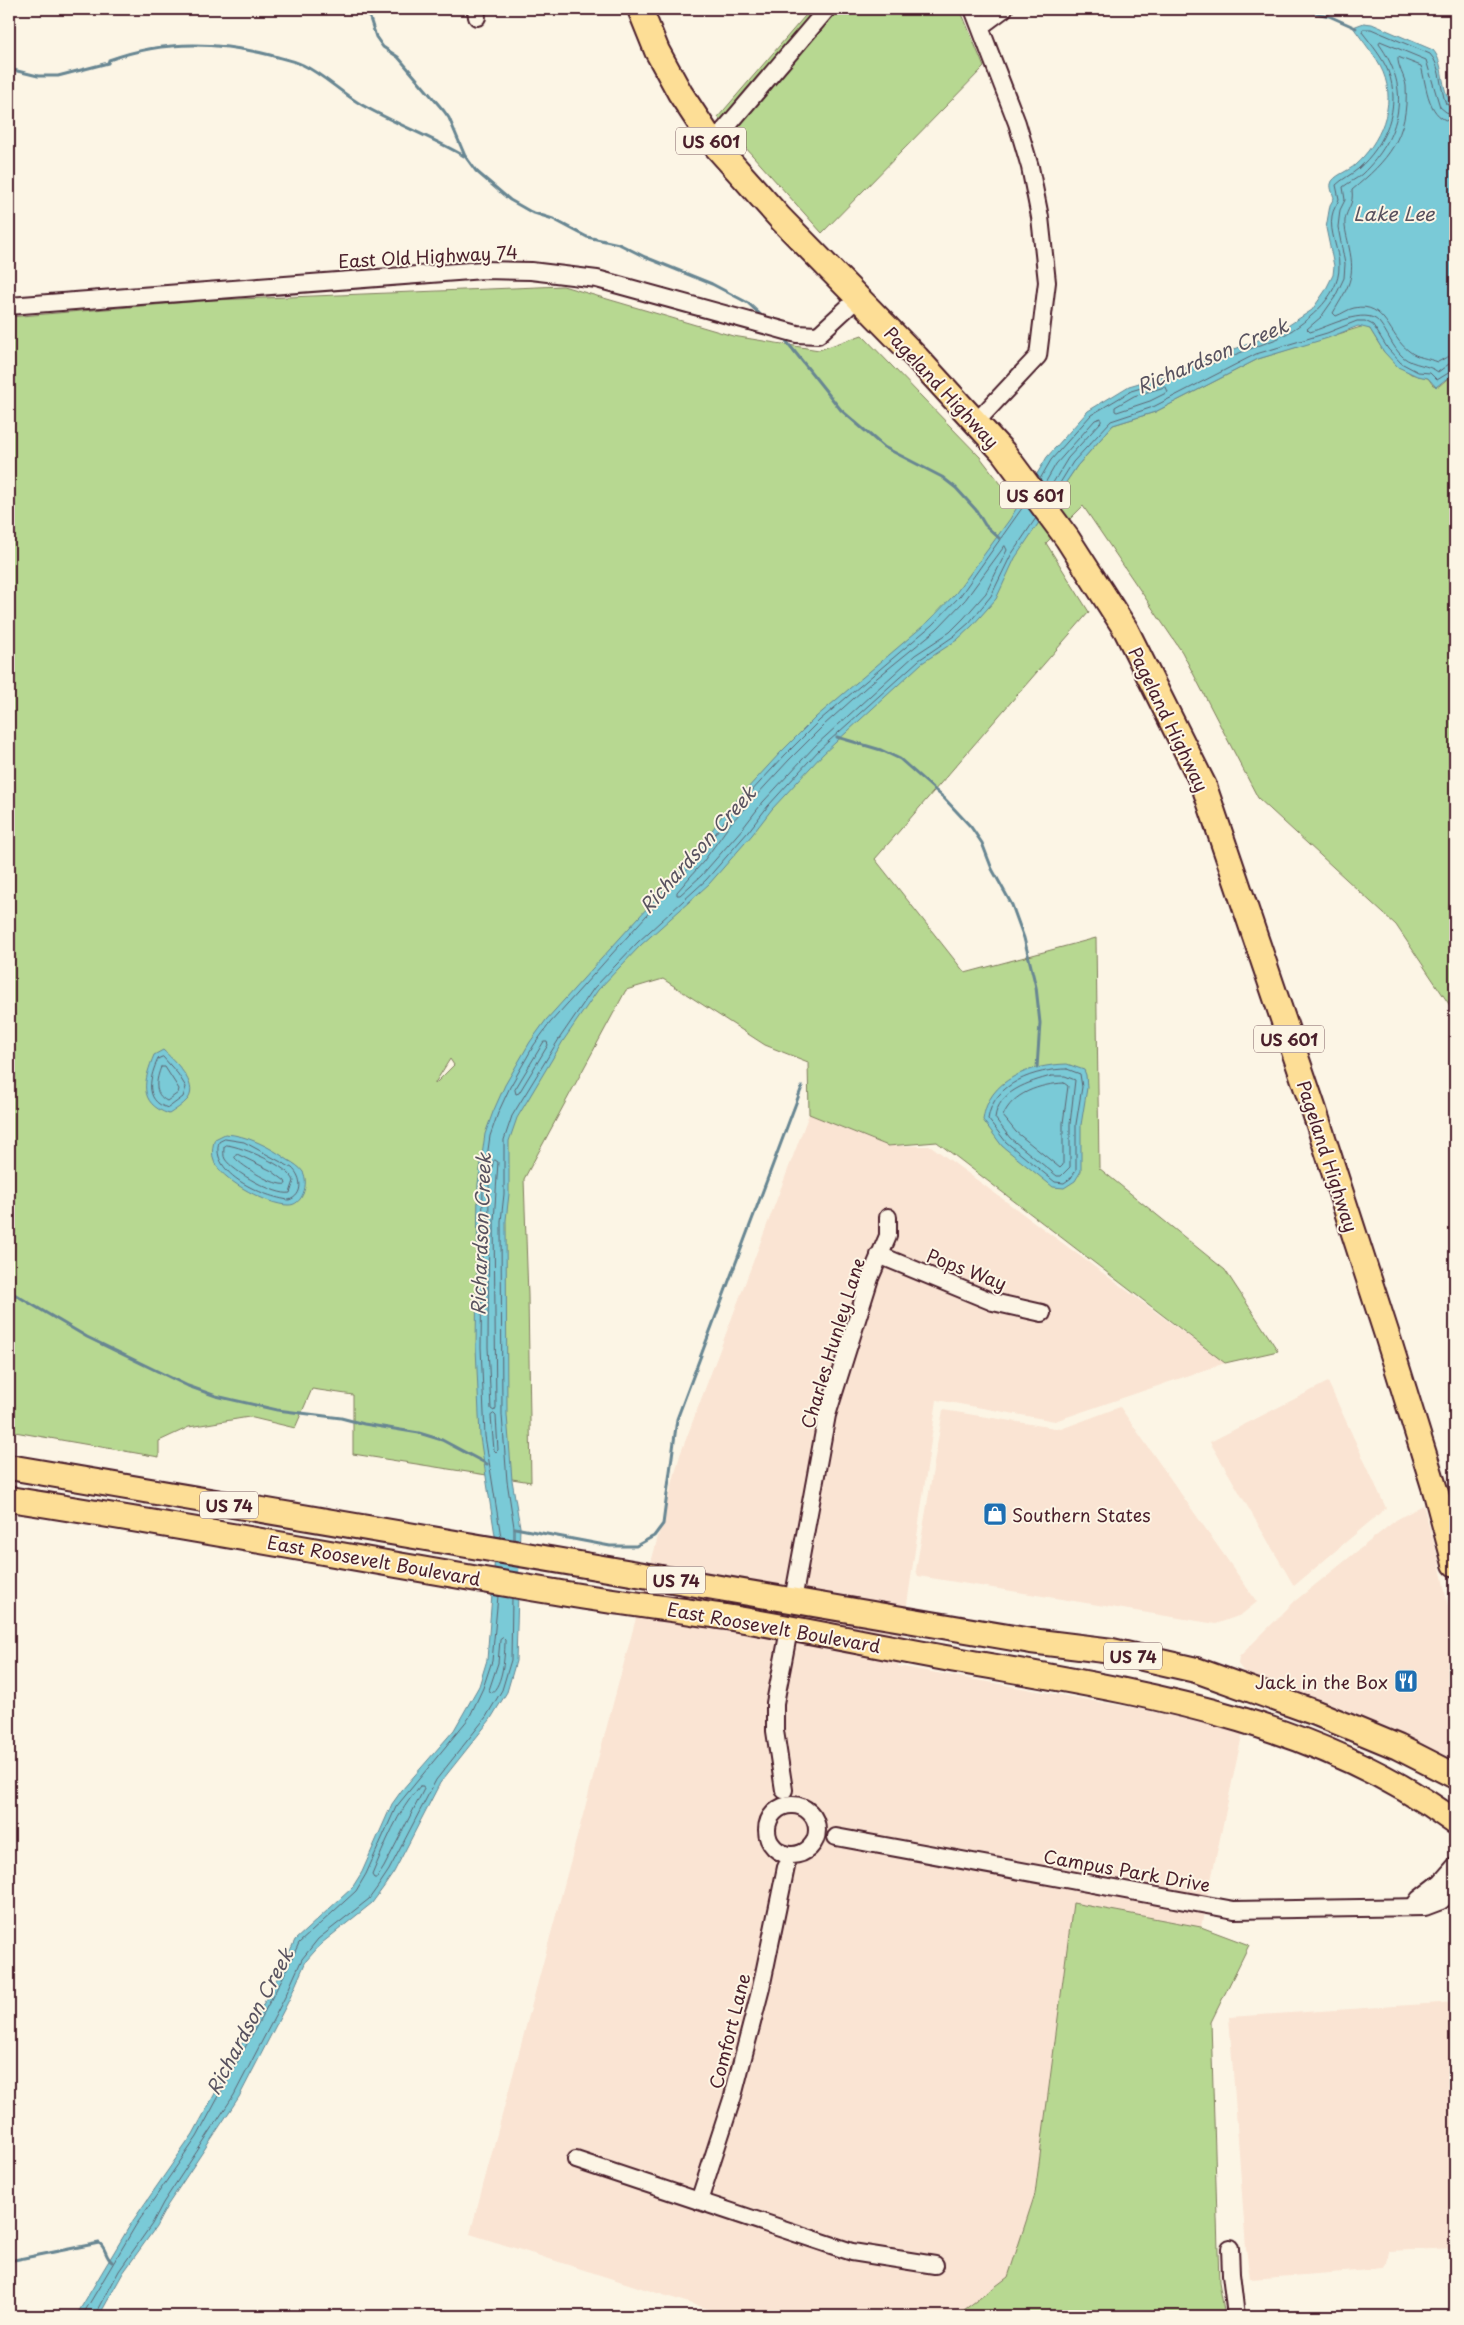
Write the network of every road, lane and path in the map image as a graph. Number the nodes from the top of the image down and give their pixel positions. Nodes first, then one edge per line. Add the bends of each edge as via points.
1 (640, 9) edge
2 (827, 9) edge
3 (973, 9) edge
4 (1004, 9) edge
5 (980, 26) junction
6 (712, 143) junction
7 (858, 298) junction
8 (9, 306) edge
9 (976, 422) junction
10 (888, 1217) dead end
11 (879, 1255) junction
12 (1042, 1313) dead end
13 (9, 1467) edge
14 (9, 1490) edge
15 (9, 1499) edge
16 (232, 1506) junction
17 (1455, 1564) edge
18 (793, 1600) junction
19 (620, 1602) junction
20 (789, 1630) junction
21 (985, 1633) junction
22 (1217, 1677) junction
23 (1081, 1682) junction
24 (1206, 1709) junction
25 (1384, 1742) junction
26 (1455, 1776) edge
27 (787, 1807) junction
28 (1455, 1822) edge
29 (816, 1834) junction
30 (790, 1861) junction
31 (1455, 1866) edge
32 (1455, 1889) edge
33 (1414, 1906) junction
34 (576, 2160) dead end
35 (699, 2201) junction
36 (1230, 2248) dead end
37 (935, 2265) dead end
38 (1236, 2316) edge

1 - 6 highway, Pageland Highway / US 601 via 656,51
2 - 6 street
3 - 5 street
4 - 5 street
5 - 9 street via 1017,123 1030,168 1040,218 1047,282 1038,356
6 - 7 highway, Pageland Highway / US 601
7 - 8 street, East Old Highway 74 via 818,335 797,334 598,279 531,271 473,271
7 - 9 highway, Pageland Highway / US 601
9 - 17 highway, Pageland Highway / US 601 via 1067,538 1126,630 1204,786 1387,1335
10 - 11 street, Charles Hunley Lane via 888,1236
11 - 12 street, Pops Way via 993,1302
11 - 18 street, Charles Hunley Lane via 827,1415
13 - 16 highway, East Roosevelt Boulevard / US 74
14 - 16 highway via 17,1484 28,1484 200,1508
15 - 19 highway, East Roosevelt Boulevard / US 74
16 - 18 highway, East Roosevelt Boulevard / US 74
18 - 19 highway via 788,1610 778,1615 676,1602
18 - 21 highway, East Roosevelt Boulevard / US 74
19 - 20 highway, East Roosevelt Boulevard / US 74
20 - 21 highway via 810,1618 918,1633
20 - 23 highway, East Roosevelt Boulevard / US 74
20 - 27 street via 775,1703 775,1731
21 - 22 highway, East Roosevelt Boulevard / US 74 via 1112,1651
22 - 23 highway via 1205,1691 1126,1678
22 - 25 highway, East Roosevelt Boulevard / US 74 via 1281,1699
23 - 24 highway, East Roosevelt Boulevard / US 74
24 - 25 highway via 1229,1698 1366,1743
24 - 28 highway, East Roosevelt Boulevard / US 74 via 1266,1726 1330,1753 1405,1788
25 - 26 highway, East Roosevelt Boulevard / US 74
27 - 29 street via 810,1811
27 - 30 street via 769,1822 767,1830 776,1849
29 - 30 street via 803,1853
29 - 33 street, Campus Park Drive via 1234,1910
30 - 35 street, Comfort Lane via 733,2096
31 - 33 street
32 - 33 street, Campus Park Drive via 1435,1904
34 - 35 street
35 - 37 street via 852,2252
36 - 38 street

